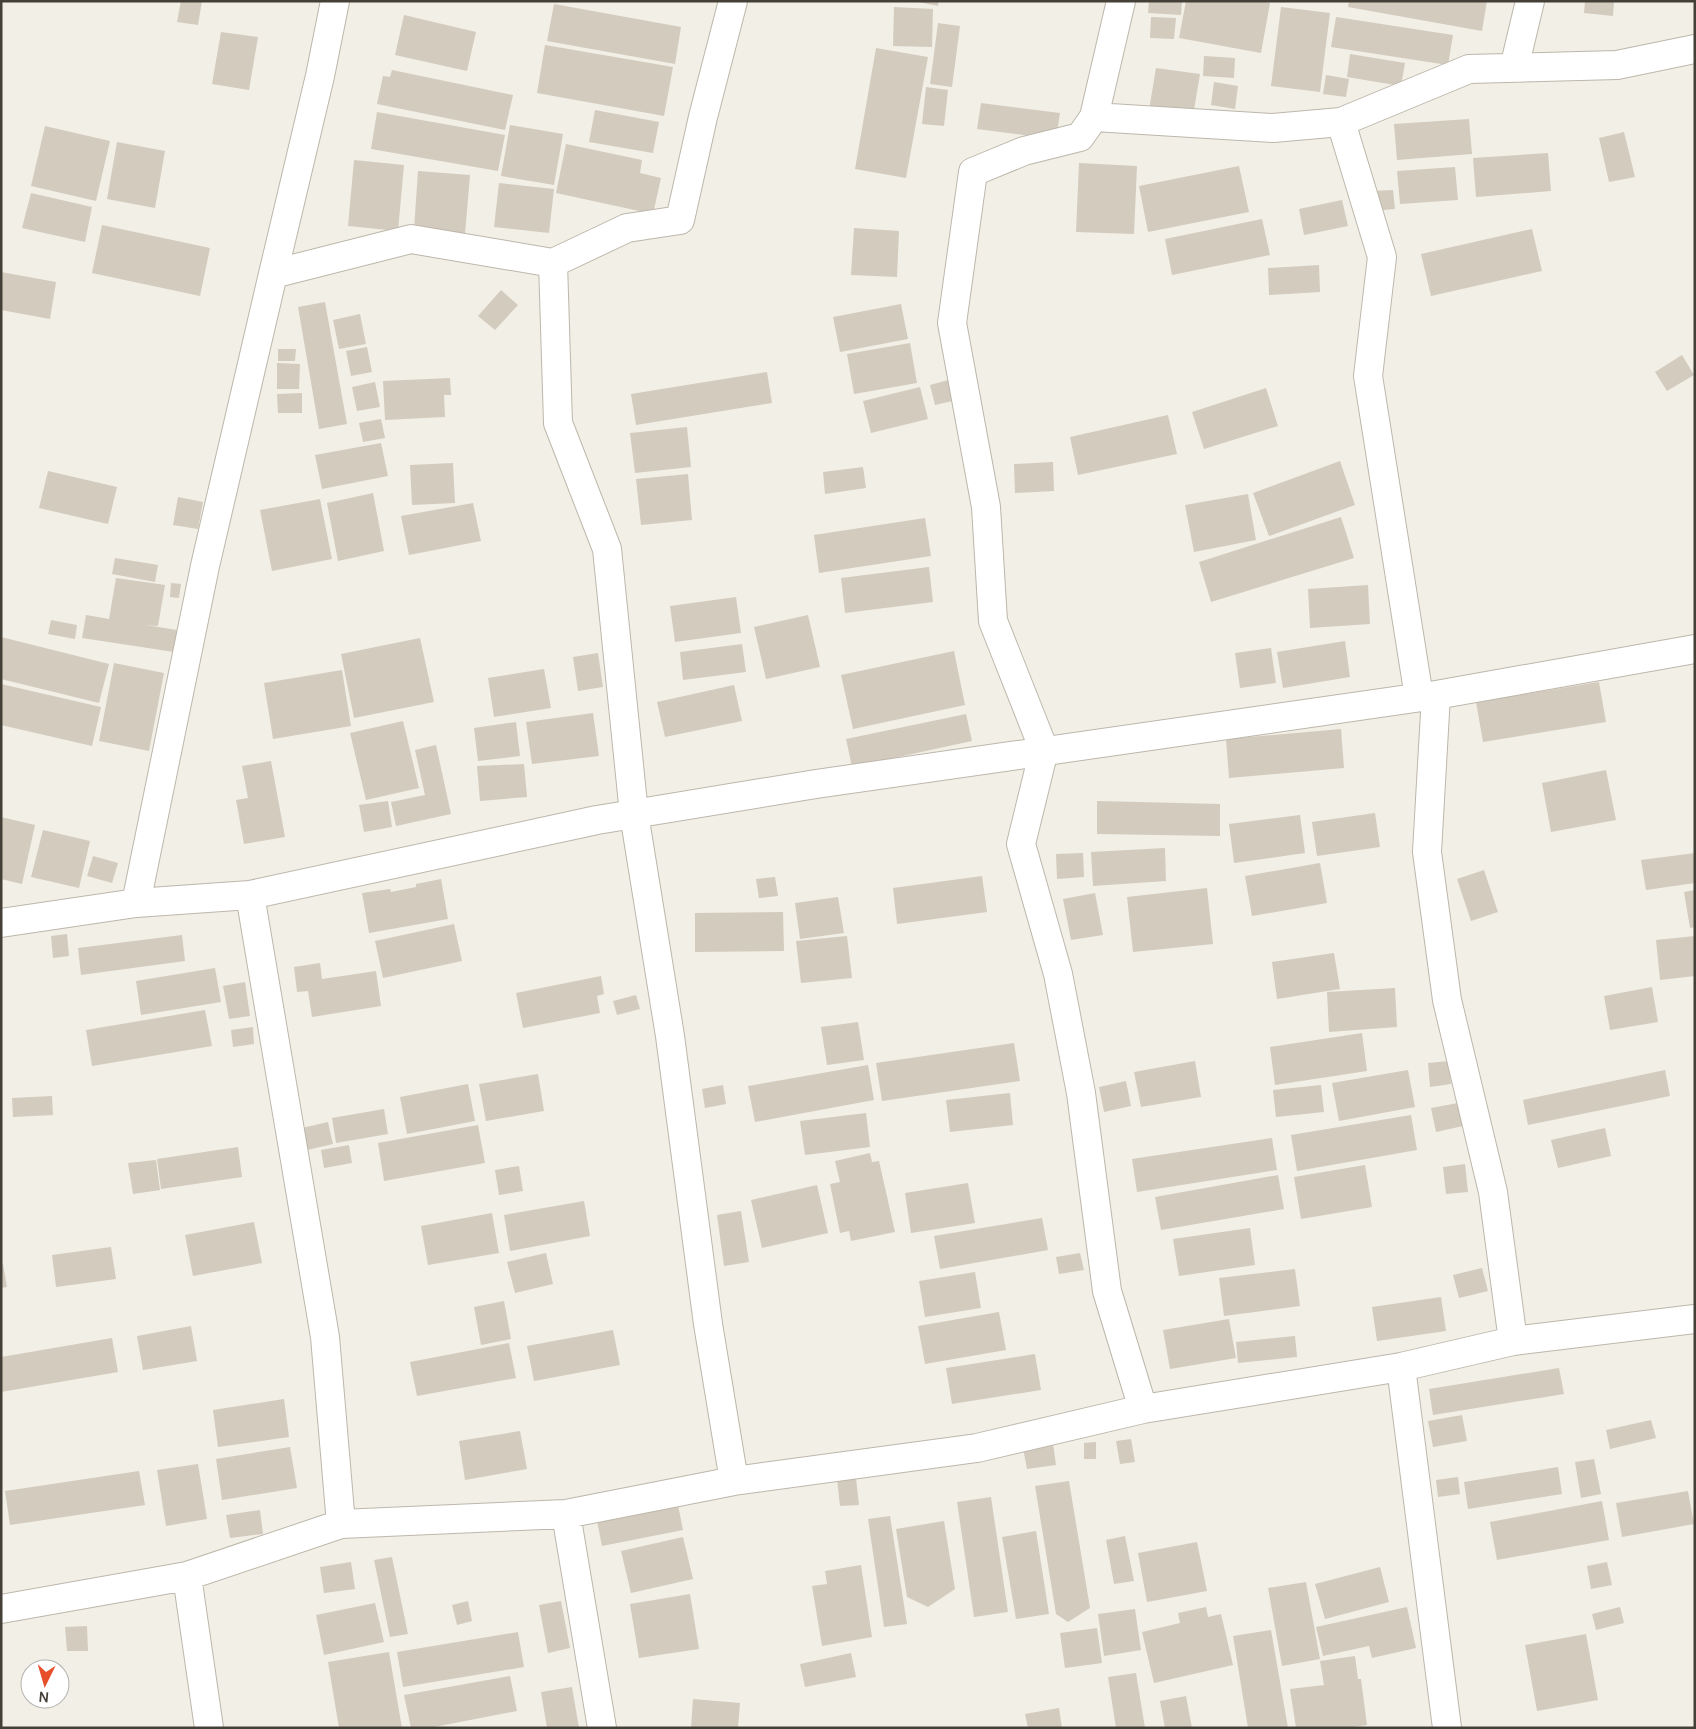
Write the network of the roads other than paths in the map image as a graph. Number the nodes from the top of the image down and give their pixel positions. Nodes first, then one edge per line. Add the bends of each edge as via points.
1 (335, 1) edge
2 (733, 1) edge
3 (1121, 1) edge
4 (1530, 1) edge
5 (1694, 52) edge
6 (1514, 68) junction
7 (1094, 117) junction
8 (1340, 122) junction
9 (553, 263) junction
10 (273, 274) junction
11 (1695, 649) edge
12 (1428, 696) junction
13 (1044, 750) junction
14 (634, 814) junction
15 (250, 895) junction
16 (136, 903) junction
17 (1, 923) edge
18 (1695, 1319) edge
19 (1513, 1341) junction
20 (1401, 1367) junction
21 (1143, 1409) junction
22 (734, 1481) junction
23 (566, 1514) junction
24 (341, 1524) junction
25 (188, 1576) junction
26 (1, 1609) edge
27 (209, 1728) edge
28 (602, 1728) edge
29 (1446, 1728) edge

1 - 10 street
2 - 9 street via 680,220 627,228
3 - 7 street
4 - 6 street
5 - 6 street via 1616,65
6 - 8 street via 1469,69
7 - 8 street via 1273,128
7 - 13 street via 1080,137 1024,151 973,172 952,324 986,507 993,621
8 - 12 street via 1382,256 1368,376
9 - 10 street via 411,239
9 - 14 street via 558,423 607,549
10 - 16 street via 205,566
11 - 12 street
12 - 13 street
12 - 19 street via 1427,852 1447,1000 1493,1192
13 - 14 street
13 - 21 street via 1021,844 1058,974 1081,1093 1107,1291
14 - 15 street
14 - 22 street via 670,1036 708,1324
15 - 16 street
15 - 24 street via 326,1337
16 - 17 street
18 - 19 street
19 - 20 street
20 - 21 street
20 - 29 street
21 - 22 street via 977,1448
22 - 23 street
23 - 24 street
23 - 28 street
24 - 25 street
25 - 26 street
25 - 27 street

